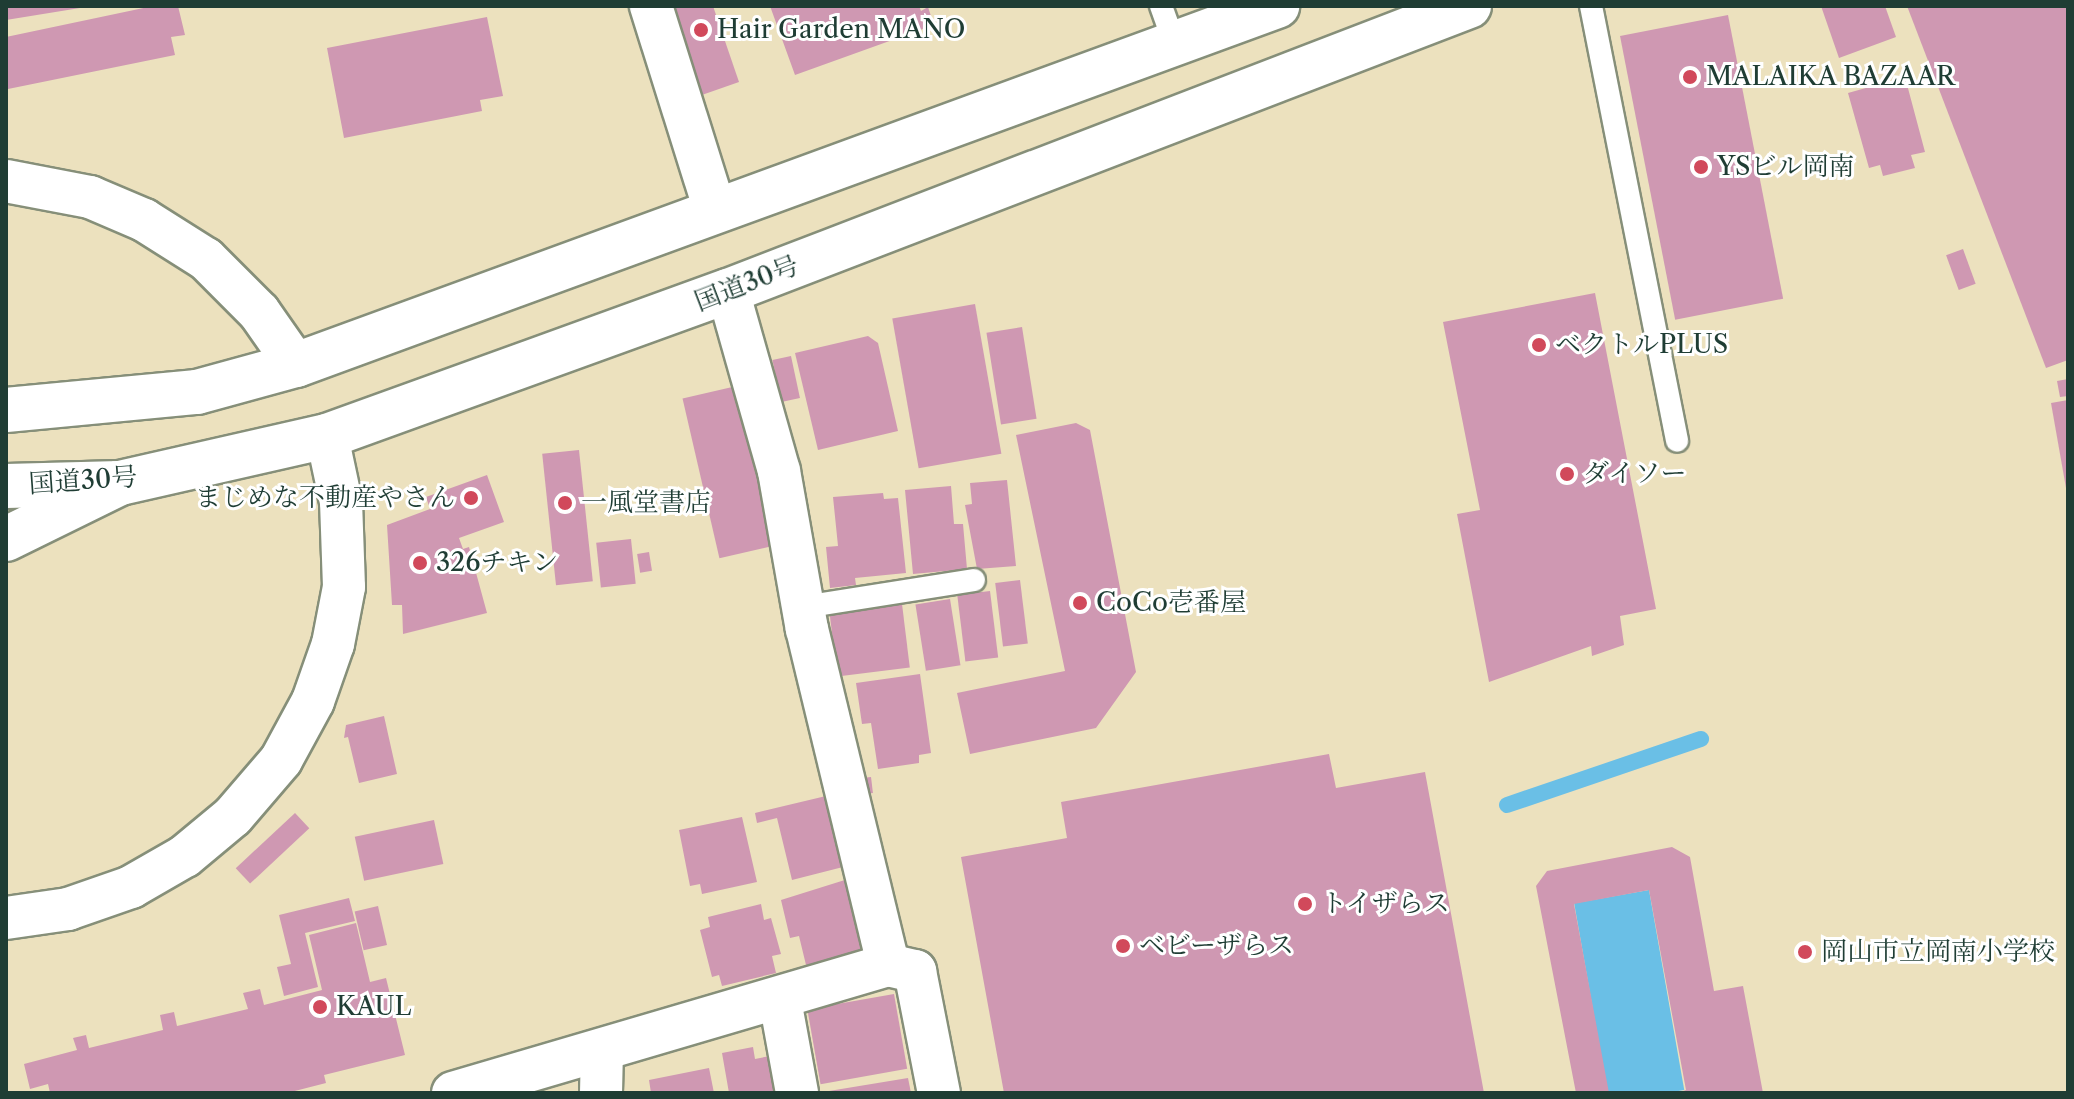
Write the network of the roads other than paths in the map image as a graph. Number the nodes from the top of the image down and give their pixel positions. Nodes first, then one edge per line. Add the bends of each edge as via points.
1 (651, 6) edge
2 (1277, 6) edge
3 (1469, 6) edge
4 (1591, 6) edge
5 (1168, 26) edge
6 (1098, 73) junction
7 (1122, 139) junction
8 (6, 181) edge
9 (715, 210) junction
10 (728, 291) junction
11 (296, 365) junction
12 (6, 410) edge
13 (327, 436) junction
14 (1677, 441) dead end
15 (120, 483) junction
16 (6, 486) edge
17 (6, 539) edge
18 (974, 580) dead end
19 (804, 607) junction
20 (6, 918) edge
21 (888, 965) junction
22 (780, 1000) junction
23 (602, 1050) junction
24 (453, 1093) edge
25 (601, 1093) edge
26 (797, 1093) edge
27 (939, 1093) edge

1 - 9 street
2 - 5 main road
3 - 7 main road, 国道30号
4 - 14 lane
5 - 6 main road
6 - 7 main road
6 - 9 main road
7 - 10 main road, 国道30号
8 - 11 street via 90,197 144,220 206,259 259,312
9 - 11 main road
10 - 13 main road, 国道30号
10 - 19 street via 779,471
11 - 12 main road via 197,392
13 - 15 main road, 国道30号
13 - 20 street via 341,502 344,587 333,644 313,701 281,760 233,816 185,856 131,887 68,909
15 - 16 main road, 国道30号
15 - 17 main road
18 - 19 lane
19 - 21 street
21 - 22 street
21 - 27 street via 915,971
22 - 23 street
22 - 26 street
23 - 24 street
23 - 25 street

